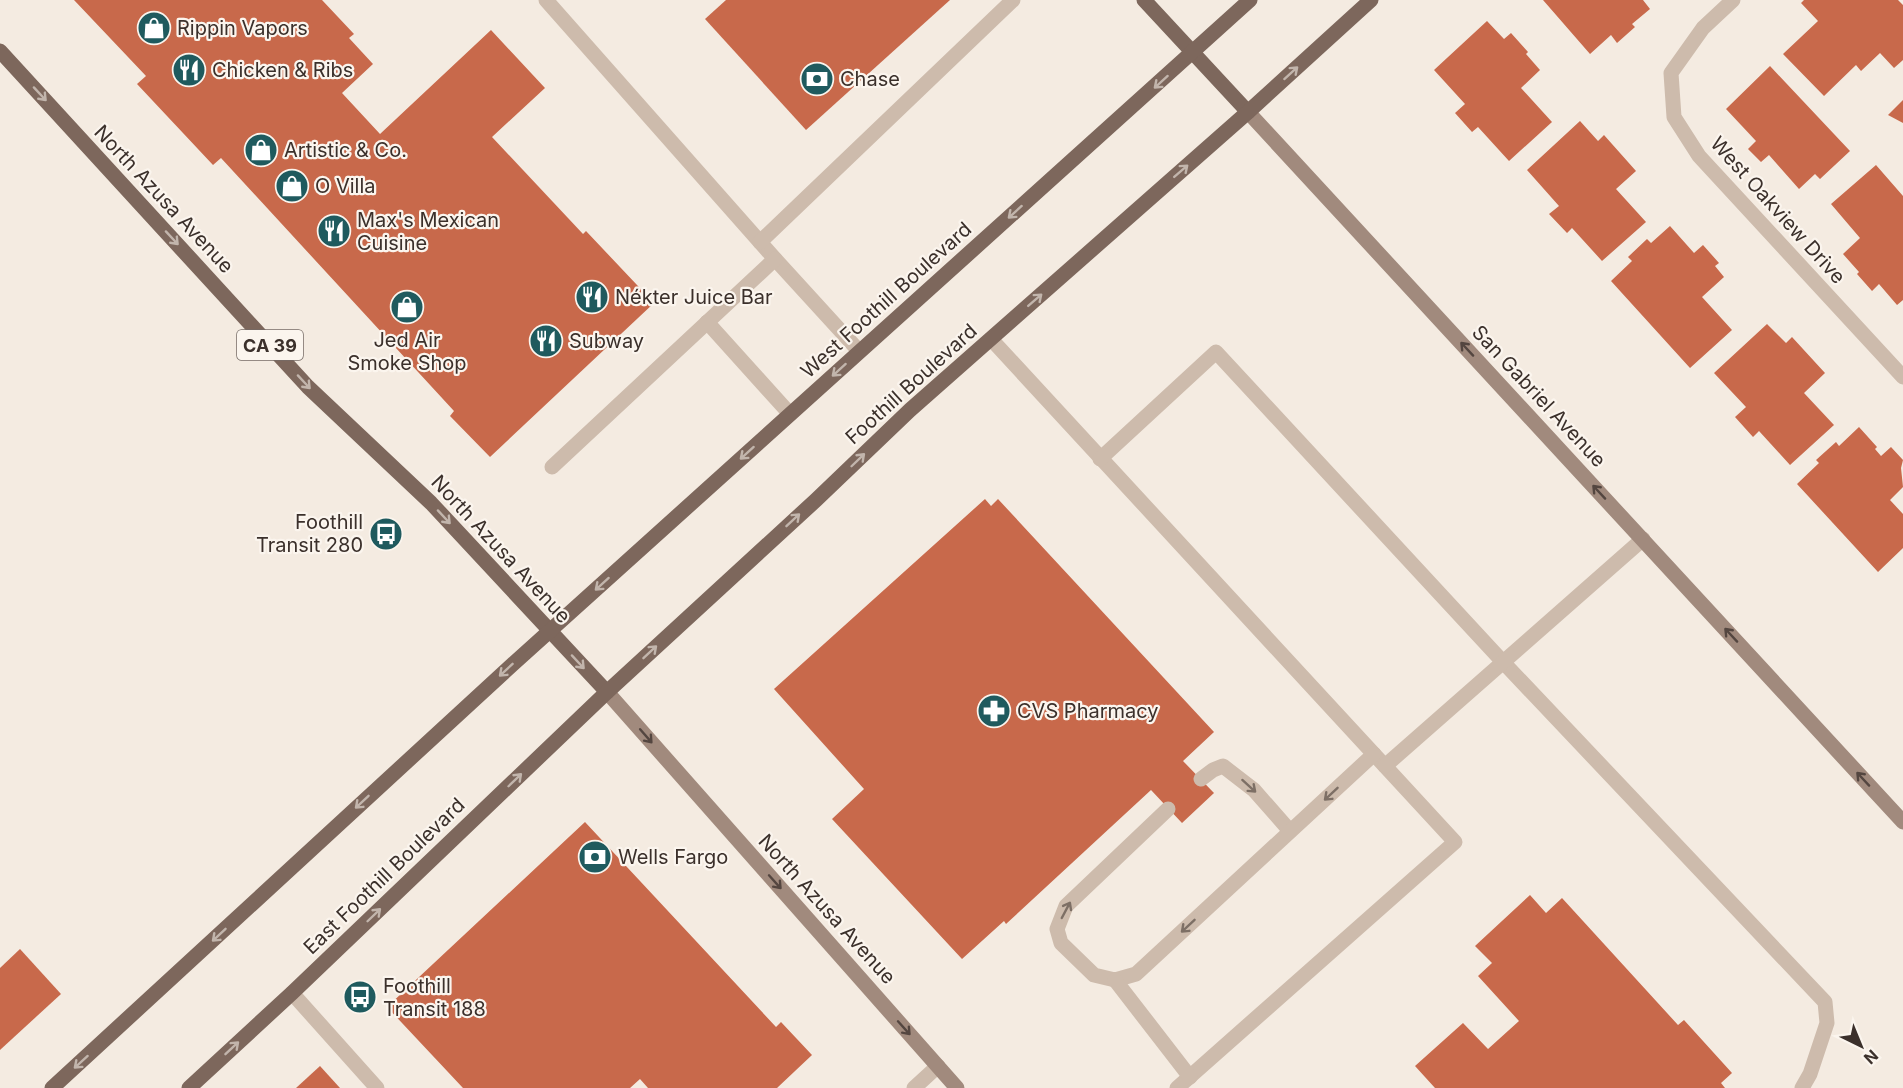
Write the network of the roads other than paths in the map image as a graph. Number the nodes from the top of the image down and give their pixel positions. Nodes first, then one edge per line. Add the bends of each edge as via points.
1 (546, 0) edge
2 (1013, 0) edge
3 (1144, 0) edge
4 (1250, 0) edge
5 (1371, 0) edge
6 (1733, 0) edge
7 (0, 51) edge
8 (1193, 53) junction
9 (1248, 112) junction
10 (760, 242) junction
11 (775, 259) junction
12 (707, 322) junction
13 (991, 339) junction
14 (859, 351) junction
15 (1903, 377) edge
16 (790, 414) junction
17 (1100, 459) junction
18 (552, 467) dead end
19 (1643, 539) junction
20 (549, 631) junction
21 (1503, 662) junction
22 (607, 692) junction
23 (1379, 760) junction
24 (1201, 779) dead end
25 (1168, 809) dead end
26 (1903, 822) edge
27 (1290, 831) junction
28 (1115, 980) junction
29 (292, 993) junction
30 (938, 1066) junction
31 (1190, 1077) junction
32 (52, 1088) edge
33 (189, 1088) edge
34 (377, 1088) edge
35 (914, 1088) edge
36 (957, 1088) edge
37 (1178, 1088) edge
38 (1802, 1088) edge

1 - 10 street
2 - 10 street
3 - 8 main road, San Gabriel Avenue
4 - 8 main road, West Foothill Boulevard
9 -> 5 main road
6 - 15 street, West Oakview Drive via 1703,27 1671,73 1674,117 1699,156
7 -> 20 main road, North Azusa Avenue / CA 39 via 308,387 431,504
8 - 9 main road, San Gabriel Avenue
8 -> 14 main road, West Foothill Boulevard
13 -> 9 main road, Foothill Boulevard
19 -> 9 main road, San Gabriel Avenue
10 - 11 street
11 - 12 street
11 - 14 street
12 - 16 street
12 - 18 street
13 - 17 street
22 -> 13 main road, Foothill Boulevard
14 -> 16 main road, West Foothill Boulevard
16 -> 20 main road, West Foothill Boulevard
17 - 21 street via 1216,352
17 - 23 street
19 - 21 street
26 -> 19 main road, San Gabriel Avenue
20 -> 22 main road, North Azusa Avenue / CA 39
20 -> 32 main road
21 - 23 street
21 - 38 street via 1825,1002 1827,1023
29 -> 22 main road, East Foothill Boulevard
22 -> 30 main road, North Azusa Avenue / CA 39
23 -> 27 street
23 - 31 street via 1455,842
24 -> 27 street via 1223,766 1254,790
28 -> 25 street via 1094,975 1061,943 1058,929 1066,906
27 -> 28 street via 1136,974
28 - 31 street
33 -> 29 main road, East Foothill Boulevard
29 - 34 street
30 - 35 street
30 - 36 main road, North Azusa Avenue / CA 39
31 - 37 street

